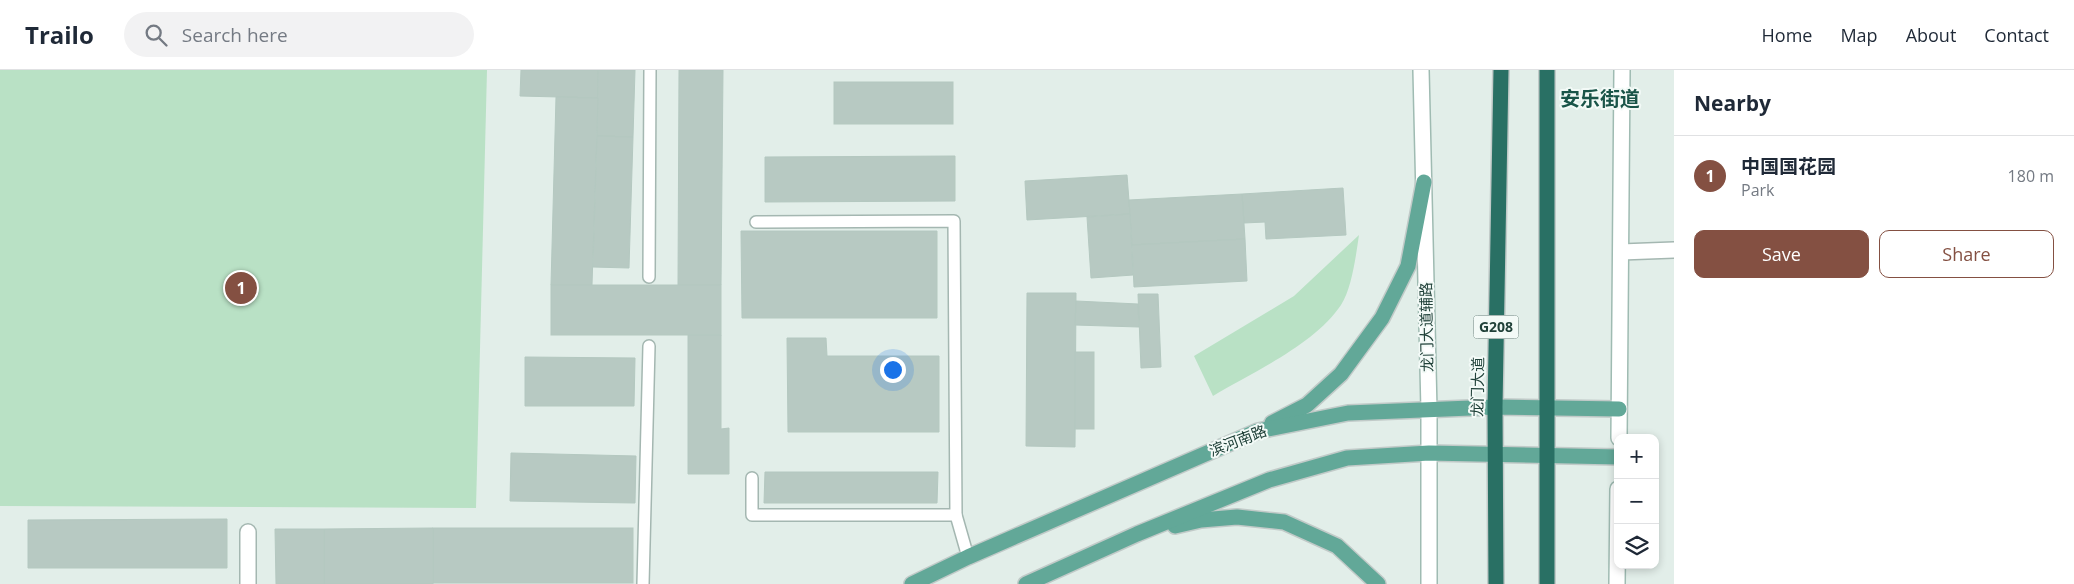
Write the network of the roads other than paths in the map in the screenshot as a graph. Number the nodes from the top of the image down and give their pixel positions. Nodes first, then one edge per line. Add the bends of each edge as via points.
1 (650, 70) edge
2 (1421, 70) edge
3 (1501, 70) edge
4 (1547, 70) edge
5 (1622, 70) edge
6 (1424, 182) junction
7 (756, 222) dead end
8 (1674, 250) edge
9 (1621, 252) junction
10 (649, 277) dead end
11 (649, 346) dead end
12 (1495, 407) junction
13 (1548, 408) junction
14 (1620, 409) junction
15 (1429, 410) junction
16 (1258, 431) junction
17 (1619, 434) edge
18 (1429, 453) junction
19 (1496, 454) junction
20 (1548, 455) junction
21 (1614, 458) edge
22 (752, 478) dead end
23 (956, 515) junction
24 (1618, 524) edge
25 (248, 532) dead end
26 (1136, 534) junction
27 (968, 557) junction
28 (248, 584) edge
29 (643, 584) edge
30 (912, 584) edge
31 (1026, 584) edge
32 (1378, 584) edge
33 (1429, 584) edge
34 (1496, 584) edge
35 (1547, 584) edge
36 (1617, 584) edge

1 - 10 lane
2 - 6 main road, 龙门大道辅路
3 - 12 highway, 龙门大道 / G208
4 - 13 highway
5 - 9 main road
6 - 15 main road, 龙门大道辅路
6 - 16 main road via 1408,266 1382,318 1341,374 1307,405
7 - 23 lane via 954,221
8 - 9 main road
9 - 14 main road
11 - 29 lane
12 - 13 main road, 滨河南路
12 - 15 main road, 滨河南路
12 - 19 highway, 龙门大道 / G208
13 - 14 main road, 滨河南路
13 - 20 highway
14 - 17 main road
15 - 16 main road, 滨河南路 via 1348,413
15 - 18 main road, 龙门大道辅路
16 - 27 main road, 滨河南路
18 - 19 main road
18 - 26 main road via 1347,458 1269,480
18 - 33 main road, 龙门大道辅路
19 - 20 main road
19 - 34 highway, 龙门大道 / G208
20 - 21 main road
20 - 35 highway
22 - 23 lane via 752,515
23 - 27 lane
24 - 36 main road
25 - 28 main road
26 - 31 main road
26 - 32 main road via 1201,520 1237,517 1284,522 1337,546
27 - 30 main road, 滨河南路

